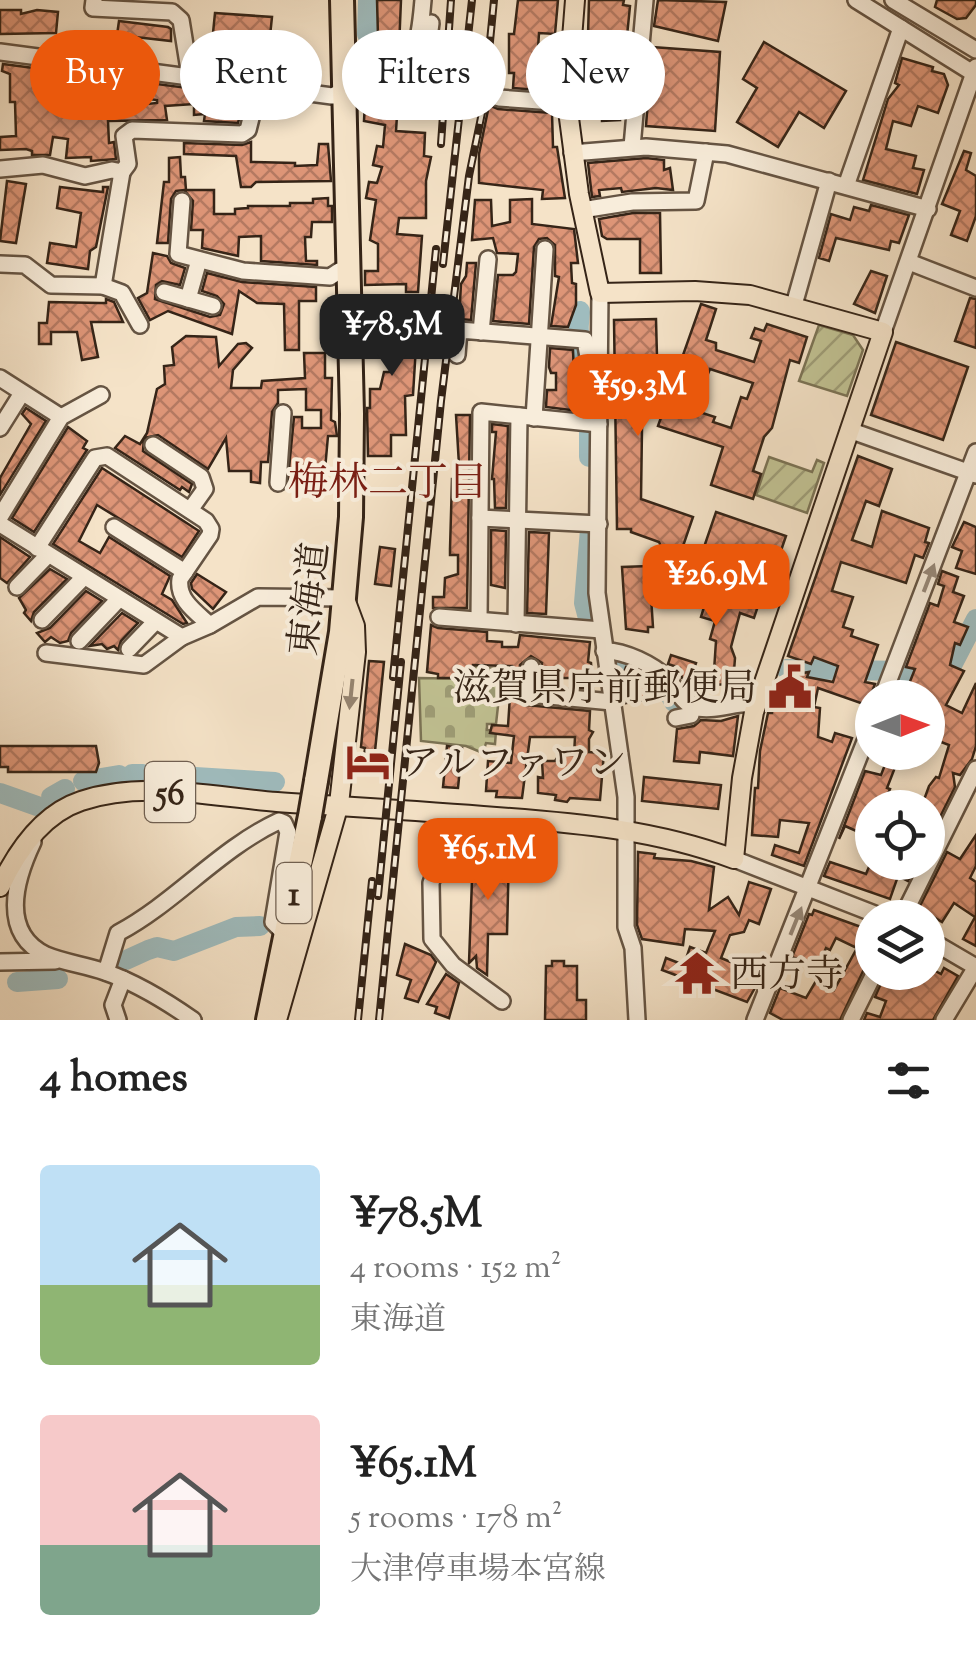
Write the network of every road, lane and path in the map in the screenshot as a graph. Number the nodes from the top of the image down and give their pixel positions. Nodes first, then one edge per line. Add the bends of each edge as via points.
1 (94, 0) edge
2 (342, 0) edge
3 (423, 0) edge
4 (433, 0) edge
5 (576, 0) edge
6 (645, 0) edge
7 (856, 0) edge
8 (904, 3) edge
9 (901, 28) junction
10 (183, 30) edge
11 (346, 30) edge
12 (419, 30) edge
13 (431, 30) edge
14 (573, 30) edge
15 (642, 30) edge
16 (976, 50) edge
17 (0, 52) edge
18 (975, 72) edge
19 (180, 75) edge
20 (250, 120) edge
21 (353, 120) edge
22 (568, 120) edge
23 (634, 120) edge
24 (632, 148) junction
25 (706, 152) junction
26 (572, 153) junction
27 (0, 170) edge
28 (122, 172) junction
29 (838, 183) junction
30 (182, 201) dead end
31 (928, 209) junction
32 (582, 210) junction
33 (545, 249) dead end
34 (488, 258) dead end
35 (199, 260) junction
36 (909, 262) junction
37 (0, 264) edge
38 (349, 270) junction
39 (103, 286) junction
40 (976, 288) edge
41 (164, 292) dead end
42 (600, 293) junction
43 (188, 299) junction
44 (794, 305) junction
45 (213, 306) dead end
46 (600, 324) junction
47 (140, 325) dead end
48 (480, 332) junction
49 (883, 332) junction
50 (537, 337) junction
51 (580, 340) junction
52 (457, 356) dead end
53 (600, 368) junction
54 (0, 378) edge
55 (22, 393) junction
56 (100, 395) dead end
57 (283, 412) dead end
58 (61, 417) junction
59 (527, 417) junction
60 (593, 424) junction
61 (0, 428) edge
62 (849, 430) junction
63 (152, 445) dead end
64 (976, 452) edge
65 (972, 474) edge
66 (278, 484) dead end
67 (190, 510) junction
68 (0, 517) edge
69 (480, 518) junction
70 (518, 519) junction
71 (599, 524) junction
72 (114, 527) dead end
73 (6, 528) edge
74 (0, 546) edge
75 (43, 551) junction
76 (185, 572) junction
77 (84, 577) junction
78 (17, 587) dead end
79 (345, 598) junction
80 (120, 600) junction
81 (439, 617) dead end
82 (42, 620) dead end
83 (479, 620) junction
84 (155, 622) junction
85 (516, 624) junction
86 (210, 625) junction
87 (601, 630) junction
88 (182, 637) junction
89 (79, 642) dead end
90 (128, 649) dead end
91 (604, 651) junction
92 (46, 653) dead end
93 (531, 667) dead end
94 (889, 680) edge
95 (612, 702) junction
96 (757, 704) junction
97 (692, 706) junction
98 (676, 718) dead end
99 (855, 769) edge
100 (976, 769) edge
101 (339, 804) junction
102 (450, 813) junction
103 (42, 825) junction
104 (626, 829) junction
105 (734, 858) junction
106 (6, 861) edge
107 (0, 886) edge
108 (810, 887) junction
109 (911, 900) edge
110 (855, 906) edge
111 (285, 934) junction
112 (945, 948) edge
113 (0, 962) edge
114 (69, 962) junction
115 (976, 966) edge
116 (106, 972) junction
117 (123, 979) junction
118 (866, 990) edge
119 (502, 1001) dead end
120 (118, 1020) edge
121 (194, 1020) edge
122 (268, 1020) edge
123 (277, 1020) edge
124 (636, 1020) edge
125 (755, 1020) edge
126 (851, 1020) edge
127 (944, 1020) edge

1 - 10 street via 93,8 172,12
2 - 11 highway, 東海道 / 1
3 - 12 street
4 - 13 street
5 - 14 main road
6 - 15 street
7 - 9 street
8 - 16 street
9 - 18 street
9 - 29 street
17 - 19 street
18 - 31 street
20 - 28 street via 242,134 132,130 124,136 128,164
21 - 38 highway, 東海道 / 1
22 - 26 main road
23 - 24 street
24 - 25 street
24 - 26 street
25 - 29 street
25 - 32 street via 696,202
26 - 32 main road
27 - 28 street via 43,165 85,176
28 - 39 street
29 - 31 street
29 - 44 street
30 - 35 street via 178,254
31 - 36 street
32 - 42 main road
33 - 50 street
34 - 48 street
35 - 38 street via 278,274 330,277
35 - 43 street
36 - 40 street
36 - 49 street
37 - 39 street via 25,265 51,285
38 - 79 highway, 東海道 / 1 via 352,476
39 - 47 street via 122,292
41 - 43 street
42 - 44 main road via 727,292
42 - 46 street
43 - 45 street
44 - 49 main road
46 - 51 street via 588,327
46 - 53 street
48 - 50 street
48 - 52 street via 459,330
49 - 62 main road
50 - 51 street
50 - 59 street
51 - 53 street
53 - 60 street
54 - 55 street
55 - 58 street
55 - 61 street
56 - 58 street
57 - 66 street
58 - 68 street
59 - 60 street
59 - 69 street via 481,412
59 - 70 street
60 - 71 street
62 - 65 street
62 - 96 main road
63 - 67 street via 201,477 204,489
64 - 65 street
94 -> 65 street
67 - 75 street via 107,456 95,458
67 - 76 street via 211,528
69 - 70 street
69 - 83 street
70 - 71 street
70 - 85 street
71 - 87 street
72 - 76 street
73 - 74 street
73 - 75 street
75 - 77 street
75 - 78 street
76 - 86 street via 183,599
77 - 80 street
77 - 82 street
79 - 86 street via 258,597
79 -> 101 main road via 356,652
79 - 111 highway, 東海道 / 1, bridge
80 - 84 street
80 - 89 street
81 - 83 street
83 - 85 street
84 - 88 street
84 - 90 street
85 - 87 street
86 - 88 street
87 - 91 street
88 - 92 street via 144,665
91 - 95 street
91 - 97 street via 618,651 658,672
93 - 95 street via 528,694
95 - 104 street
96 - 97 street
96 - 105 main road
97 - 98 street via 692,716
99 - 108 street
100 - 109 street
101 - 102 main road
101 - 103 main road, 56 via 126,791 78,802
101 - 123 main road
102 - 104 main road
102 - 119 street via 431,884 432,939 452,965
103 - 106 main road, 56
103 - 114 street via 20,872 12,916 34,948
104 - 105 main road
104 - 124 street via 626,926 634,948
105 - 108 street
106 - 107 main road, 56
108 - 110 street
125 -> 108 street
111 - 116 street via 273,922 288,832 279,821 118,933
111 - 122 highway, 東海道 / 1
112 - 115 street
113 - 114 street
114 - 116 street
115 - 127 street
116 - 117 street
117 - 120 street via 113,1005
117 - 121 street
118 - 126 street

